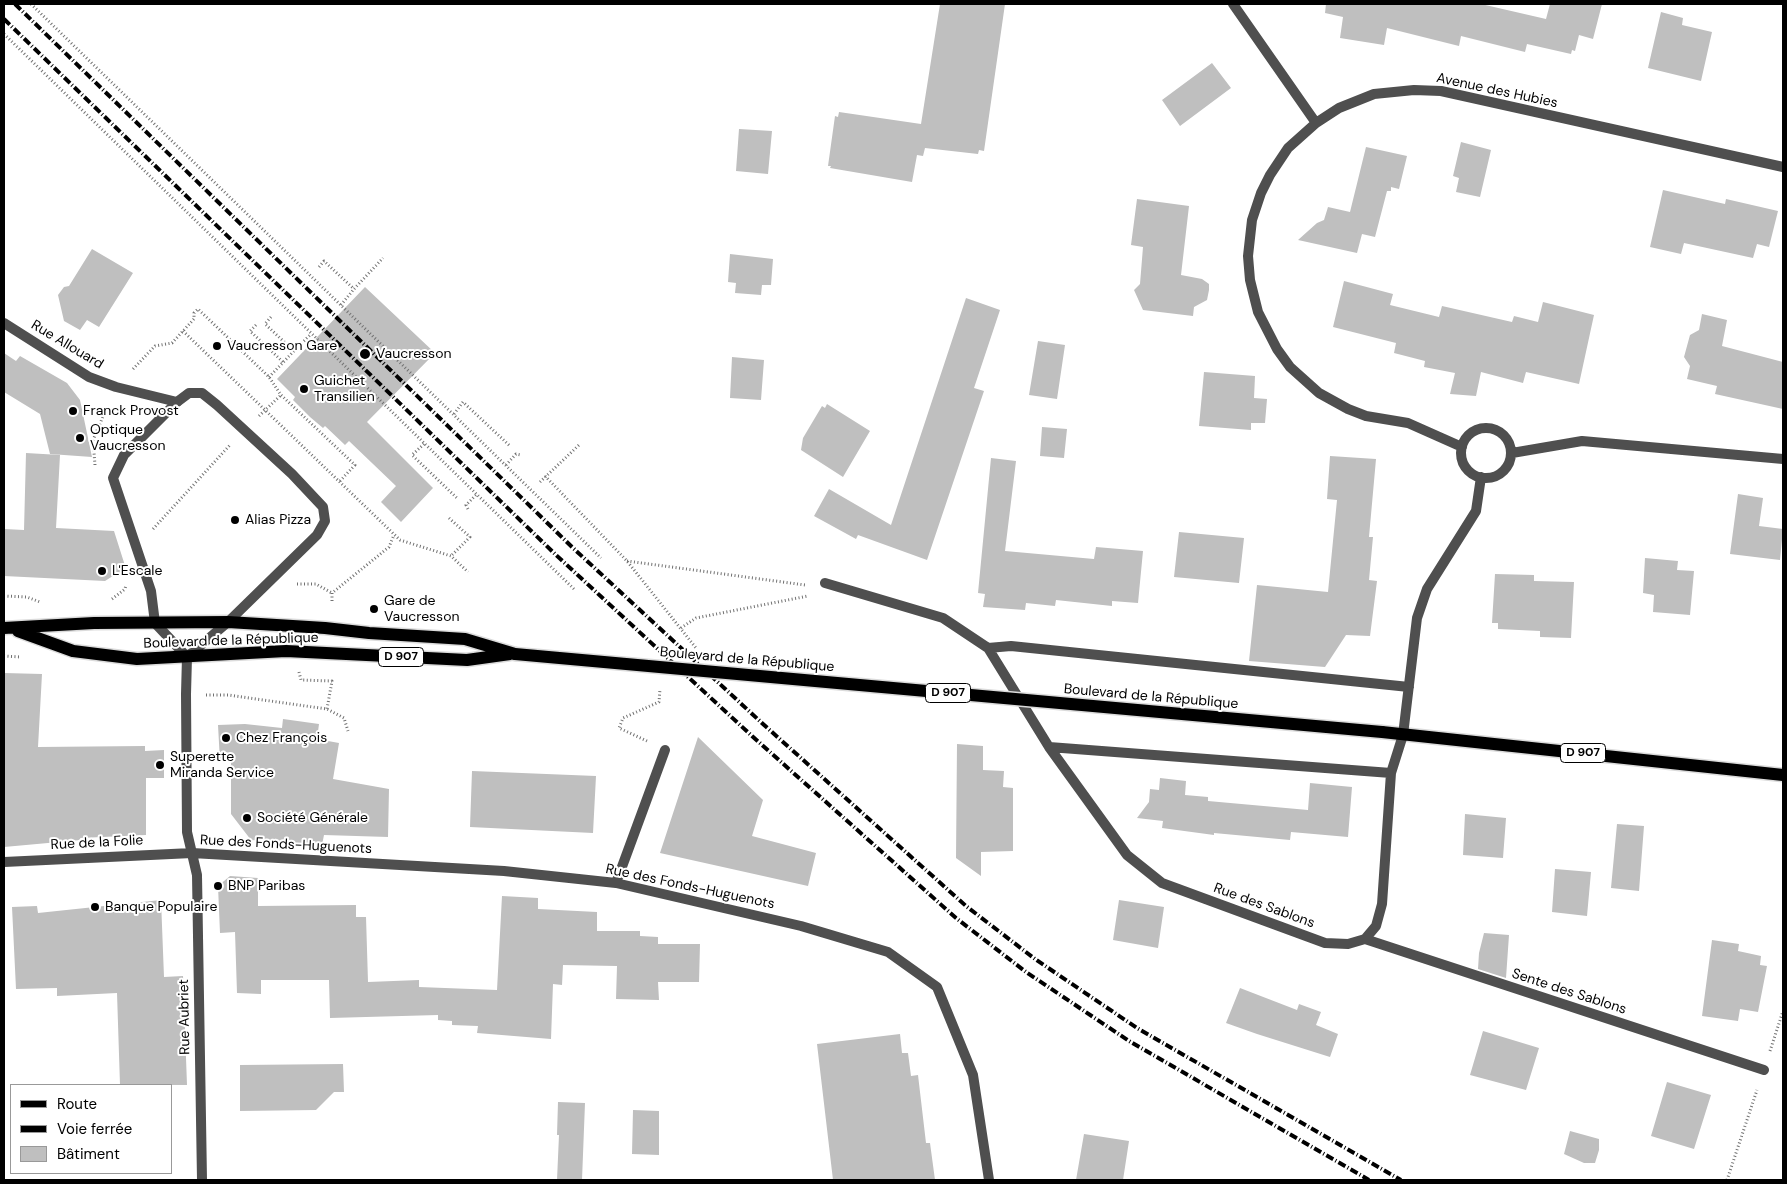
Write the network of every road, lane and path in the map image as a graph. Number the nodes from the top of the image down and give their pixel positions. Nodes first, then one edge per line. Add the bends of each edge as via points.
1 (32, 4) edge
2 (1233, 4) edge
3 (4, 34) edge
4 (1316, 123) junction
5 (1783, 167) edge
6 (383, 258) dead end
7 (318, 267) dead end
8 (354, 289) junction
9 (341, 305) junction
10 (271, 317) dead end
11 (4, 323) edge
12 (256, 326) dead end
13 (183, 331) junction
14 (312, 334) junction
15 (294, 351) junction
16 (283, 362) junction
17 (268, 378) junction
18 (116, 387) junction
19 (281, 395) junction
20 (177, 402) junction
21 (300, 407) dead end
22 (266, 410) junction
23 (297, 410) junction
24 (454, 414) junction
25 (315, 421) dead end
26 (312, 424) junction
27 (245, 429) junction
28 (424, 444) junction
29 (579, 445) dead end
30 (510, 446) dead end
31 (1462, 447) junction
32 (1512, 453) junction
33 (521, 455) dead end
34 (1783, 459) edge
35 (506, 465) junction
36 (545, 476) junction
37 (1481, 477) junction
38 (339, 482) junction
39 (540, 482) dead end
40 (477, 494) junction
41 (458, 499) dead end
42 (468, 510) dead end
43 (449, 518) dead end
44 (394, 535) junction
45 (138, 548) junction
46 (451, 556) junction
47 (601, 558) dead end
48 (627, 561) junction
49 (468, 572) dead end
50 (826, 583) joint
51 (296, 584) dead end
52 (575, 590) dead end
53 (332, 593) junction
54 (817, 594) dead end
55 (110, 600) dead end
56 (332, 601) dead end
57 (228, 622) junction
58 (155, 623) junction
59 (8, 628) edge
60 (988, 648) junction
61 (515, 654) junction
62 (187, 657) junction
63 (300, 680) dead end
64 (1409, 687) junction
65 (186, 694) junction
66 (653, 704) dead end
67 (327, 709) junction
68 (348, 731) dead end
69 (1403, 735) junction
70 (1048, 747) junction
71 (665, 750) joint
72 (1391, 773) junction
73 (1783, 774) edge
74 (192, 853) junction
75 (4, 862) edge
76 (616, 883) junction
77 (1365, 939) junction
78 (1783, 1011) edge
79 (1764, 1070) junction
80 (202, 1180) edge
81 (989, 1180) edge
82 (1727, 1180) edge

1 - 9 path
2 - 4 street
3 - 14 path
4 - 5 street, Avenue des Hubies via 1340,108 1374,94 1441,91
4 - 31 street, Avenue des Hubies via 1288,148 1270,175 1252,220 1248,256 1258,312 1276,349 1290,367 1319,392 1366,416 1408,423
6 - 8 path
7 - 8 path via 324,261
8 - 9 path
9 - 24 path
10 - 15 path via 265,324
11 - 18 street, Rue Allouard via 89,378
12 - 16 path via 250,331
13 - 17 path via 198,309
13 - 18 path via 172,343 155,346
13 - 22 path
14 - 15 path
14 - 28 path
15 - 16 path
16 - 17 path
17 - 19 path
18 - 20 street, Rue Allouard
19 - 22 path
19 - 23 path
20 - 27 street via 189,392 202,393
20 - 45 street via 124,455 113,478
21 - 23 path
22 - 27 path
22 - 38 path
23 - 26 path
24 - 30 path via 463,402
24 - 35 path
25 - 26 path
26 - 38 path via 355,465
27 - 45 path
27 - 57 street via 323,507 324,521 316,535
28 - 40 path
28 - 41 path via 412,456
29 - 36 path
31 - 32 street via 1470,433 1485,427 1493,428 1506,437
31 - 37 street via 1461,455 1468,469
32 - 34 street via 1582,440
32 - 37 street via 1508,467 1502,472 1489,478
33 - 35 path via 516,454
35 - 47 path
36 - 39 path
36 - 48 path
37 - 64 street via 1476,510 1428,589 1417,618
38 - 44 path
40 - 42 path via 466,506
40 - 52 path
43 - 46 path via 470,537
44 - 46 path via 400,540
44 - 53 path via 389,547
45 - 55 path via 129,567 125,589
45 - 58 street via 151,591
46 - 49 path
48 - 50 path via 800,586
48 - 54 path via 681,628 696,618
50 - 60 street via 943,618
51 - 53 path via 316,584
53 - 56 path
57 - 58 main road, Boulevard de la République / D 907
57 - 61 main road, Boulevard de la République / D 907 via 465,639
57 - 62 street
58 - 59 main road, Boulevard de la République / D 907
58 - 62 street
59 - 62 main road, Boulevard de la République / D 907 via 73,651 137,659
60 - 64 street via 1011,646
60 - 70 street, Rue des Sablons
61 - 62 main road, Boulevard de la République / D 907 via 467,660 295,651
61 - 69 main road, Boulevard de la République / D 907, bridge
62 - 65 street, Rue Aubriet
63 - 67 path via 332,681
64 - 69 street
65 - 67 path via 228,695
65 - 74 street, Rue Aubriet via 187,832
66 - 71 path via 623,718 619,728
67 - 68 path via 344,718
69 - 72 street
69 - 73 main road, Boulevard de la République / D 907
70 - 72 street
70 - 77 street, Rue des Sablons via 1127,855 1162,883 1325,943 1348,944
71 - 76 street
72 - 77 street via 1382,904 1376,926
74 - 75 street, Rue de la Folie
74 - 76 street, Rue des Fonds-Huguenots via 504,871
74 - 80 street, Rue Aubriet via 196,875
76 - 81 street, Rue des Fonds-Huguenots via 800,926 888,952 937,987 973,1075
77 - 79 street, Sente des Sablons
78 - 79 path
79 - 82 path

